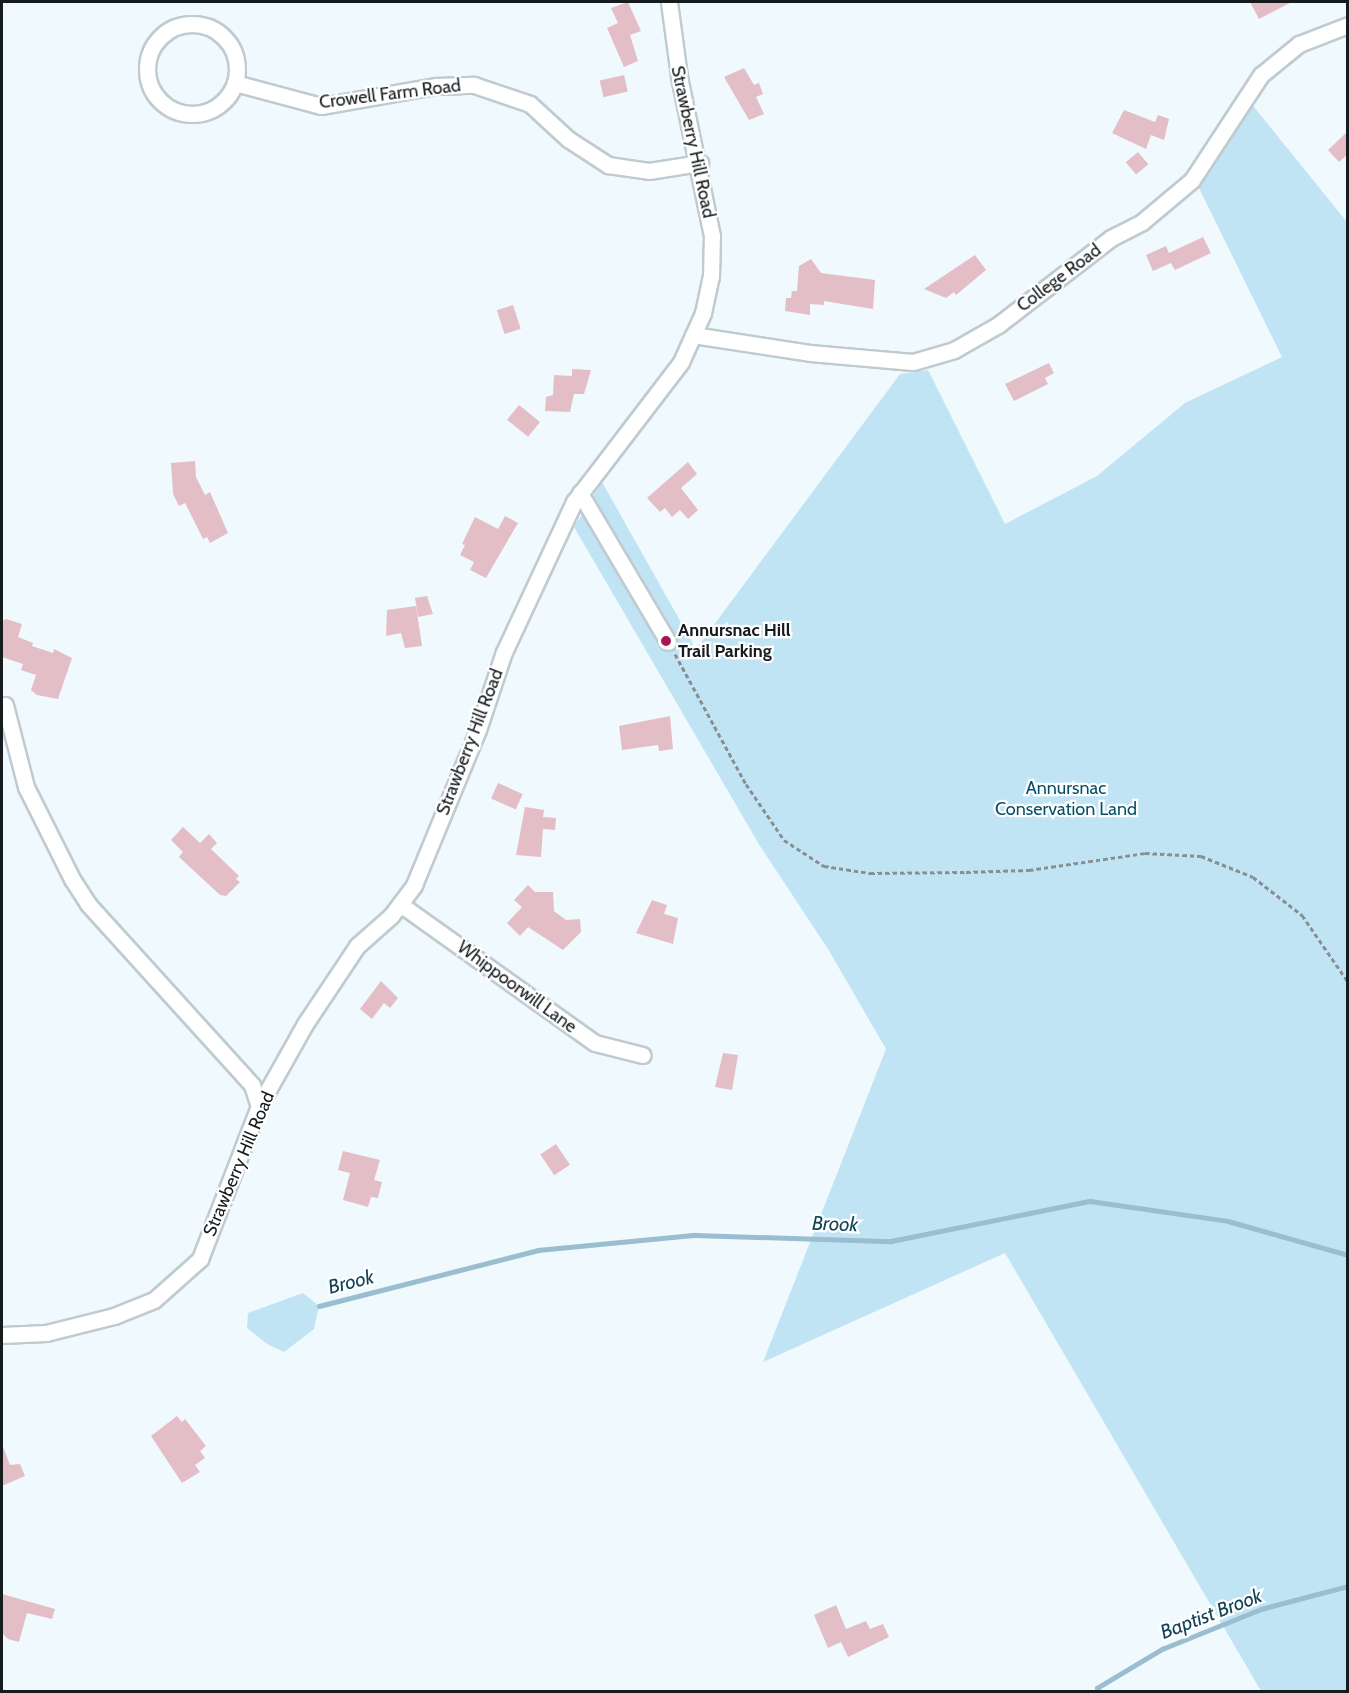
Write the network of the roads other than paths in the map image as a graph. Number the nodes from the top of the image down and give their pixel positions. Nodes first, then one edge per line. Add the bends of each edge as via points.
1 (669, 2) edge
2 (1347, 25) edge
3 (235, 83) junction
4 (700, 163) junction
5 (693, 335) junction
6 (580, 493) junction
7 (668, 642) road end
8 (5, 705) dead end
9 (400, 904) junction
10 (642, 1055) dead end
11 (259, 1106) junction
12 (2, 1335) edge

1 - 4 street, Strawberry Hill Road via 679,76
2 - 5 street, College Road via 1299,44 1261,75 1192,180 1142,222 1111,238 998,325 954,350 913,362 810,353
3 - 3 street via 215,109 199,114 182,113 155,95 147,71 149,55 156,41 169,30 184,24 210,27 224,36 233,50 238,66
3 - 4 street, Crowell Farm Road via 321,106 436,86 474,85 530,104 568,139 608,165 649,171
4 - 5 street, Strawberry Hill Road via 712,236 711,276
5 - 6 street, Strawberry Hill Road via 681,362 658,396
6 - 7 street
6 - 9 street, Strawberry Hill Road via 552,544 504,652 478,730 430,848
8 - 11 street via 26,787 72,879 88,904 252,1085
9 - 10 street, Whippoorwill Lane via 596,1043
9 - 11 street, Strawberry Hill Road via 357,946 338,972
11 - 12 street, Strawberry Hill Road via 200,1258 178,1282 154,1300 114,1316 46,1333

